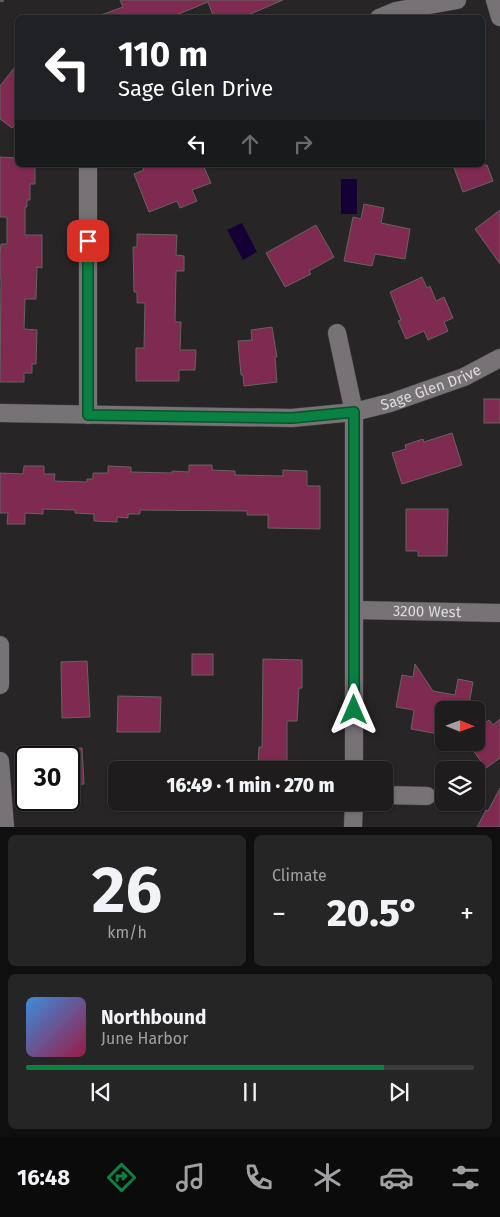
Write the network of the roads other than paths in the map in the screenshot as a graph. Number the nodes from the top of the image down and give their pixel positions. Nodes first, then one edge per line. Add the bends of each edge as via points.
1 (457, 0) edge
2 (495, 0) edge
3 (386, 15) edge
4 (500, 17) edge
5 (88, 167) edge
6 (337, 333) dead end
7 (500, 358) edge
8 (354, 412) junction
9 (0, 413) edge
10 (88, 415) junction
11 (355, 610) junction
12 (500, 613) edge
13 (0, 645) edge
14 (0, 684) edge
15 (0, 761) edge
16 (354, 761) edge
17 (393, 795) edge
18 (427, 796) dead end
19 (354, 811) edge
20 (6, 827) edge
21 (353, 827) edge

1 - 3 street
2 - 4 street
5 - 10 street
6 - 8 street
7 - 8 street, Sage Glen Drive via 464,377
8 - 10 street, Sage Glen Drive via 292,418
8 - 11 street
9 - 10 street, Sage Glen Drive
11 - 12 street, 3200 West
11 - 16 street
13 - 14 street
15 - 20 street
17 - 18 street
19 - 21 street

